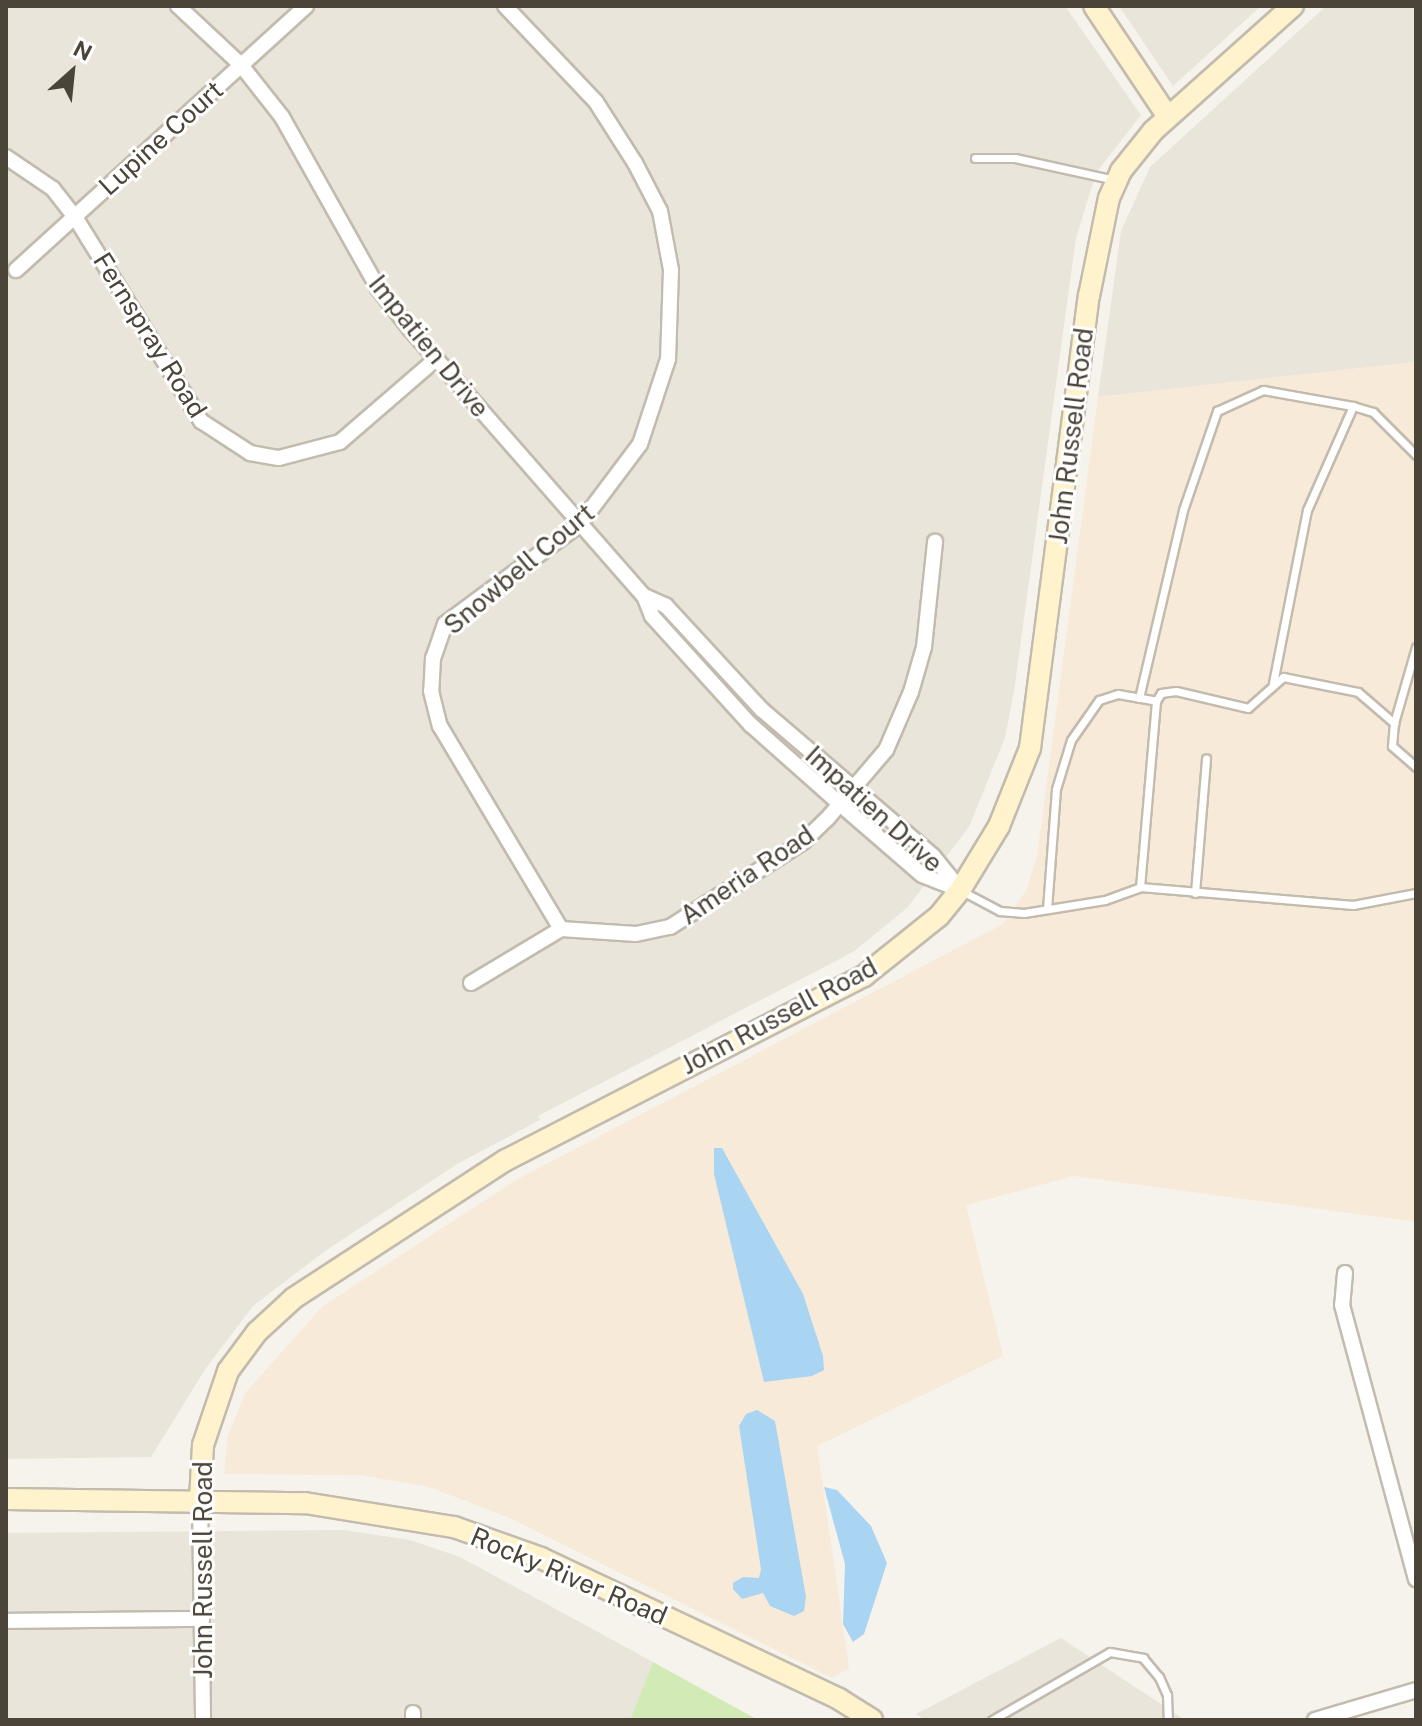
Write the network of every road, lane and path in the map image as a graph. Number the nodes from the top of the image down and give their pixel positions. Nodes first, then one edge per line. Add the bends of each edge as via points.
1 (178, 6) edge
2 (306, 6) edge
3 (505, 6) edge
4 (1094, 6) edge
5 (1293, 6) edge
6 (241, 65) junction
7 (1168, 117) junction
8 (6, 157) edge
9 (975, 158) dead end
10 (1117, 180) junction
11 (75, 217) junction
12 (16, 270) dead end
13 (435, 360) junction
14 (1353, 406) junction
15 (1416, 455) edge
16 (580, 524) junction
17 (935, 542) dead end
18 (644, 596) junction
19 (1416, 647) edge
20 (1273, 683) junction
21 (1139, 698) junction
22 (1156, 701) junction
23 (1394, 723) junction
24 (1206, 758) dead end
25 (1416, 767) edge
26 (854, 789) junction
27 (841, 805) junction
28 (1140, 887) junction
29 (960, 890) junction
30 (1195, 893) junction
31 (1416, 893) edge
32 (1047, 909) junction
33 (561, 929) junction
34 (471, 983) dead end
35 (1345, 1273) dead end
36 (6, 1499) edge
37 (200, 1500) junction
38 (1411, 1540) edge
39 (1416, 1579) edge
40 (202, 1619) junction
41 (6, 1621) edge
42 (1416, 1690) edge
43 (203, 1720) edge
44 (872, 1720) edge
45 (992, 1720) edge
46 (1168, 1720) edge
47 (1315, 1720) edge

1 - 6 street, Impatien Drive
2 - 6 street, Lupine Court
3 - 16 street, Snowbell Court via 596,102 635,163 660,211 671,270 670,349 656,405 624,470
4 - 7 street
5 - 7 street, John Russell Road
6 - 11 street, Lupine Court
6 - 13 street, Impatien Drive via 318,174 378,288
7 - 10 street, John Russell Road via 1133,153
8 - 11 street, Fernspray Road via 53,189
9 - 10 lane via 1015,158
10 - 29 street, John Russell Road via 1100,225 1089,296 1030,748 999,826
11 - 12 street, Lupine Court
11 - 13 street, Fernspray Road via 201,421 250,453 279,458 340,442
13 - 16 street, Impatien Drive
14 - 15 lane via 1373,412
14 - 20 lane via 1307,510
14 - 21 lane via 1263,390 1217,411 1183,510
16 - 18 street, Impatien Drive
16 - 33 street, Snowbell Court via 445,624 433,658 431,691 440,726
17 - 26 street, Ameria Road via 924,647 911,692 886,750
18 - 26 street, Impatien Drive via 666,606 761,709
18 - 27 street, Impatien Drive via 652,616 751,725
19 - 23 lane
20 - 22 lane via 1248,708 1176,691 1161,693
20 - 23 lane via 1283,677 1358,692
21 - 22 lane
21 - 32 lane via 1118,694 1099,700 1071,740 1056,789
22 - 28 lane
23 - 25 lane via 1392,746
24 - 30 lane
26 - 27 street, Ameria Road
26 - 29 street, Impatien Drive via 933,856
27 - 29 street, Impatien Drive via 922,875
27 - 33 street, Ameria Road via 803,842 670,927 636,934
28 - 30 lane
28 - 32 lane via 1105,900
29 - 32 lane via 1000,911
29 - 37 street, John Russell Road via 939,916 864,976 506,1160 294,1298 257,1332 228,1371 203,1445
30 - 31 lane via 1353,905
33 - 34 street
35 - 38 street via 1342,1305
36 - 37 street, Rocky River Road
37 - 40 street, John Russell Road
37 - 44 street, Rocky River Road via 374,1511 498,1541 839,1699
38 - 39 street
40 - 41 street
40 - 43 street, John Russell Road
42 - 47 street
45 - 46 lane via 1110,1652 1143,1658 1167,1695

